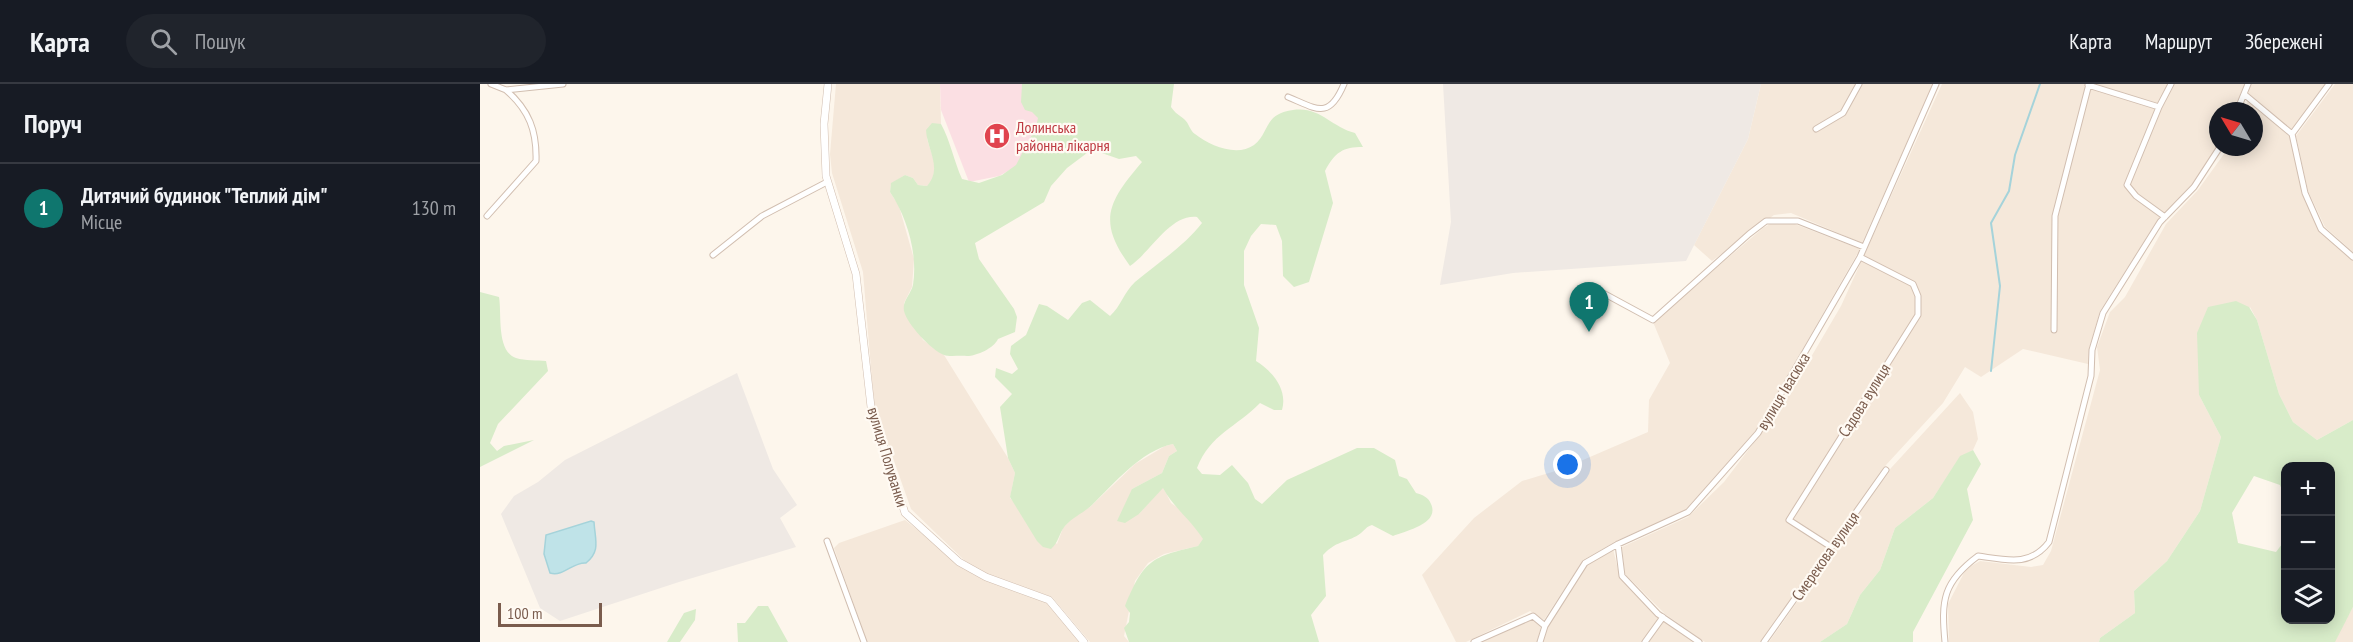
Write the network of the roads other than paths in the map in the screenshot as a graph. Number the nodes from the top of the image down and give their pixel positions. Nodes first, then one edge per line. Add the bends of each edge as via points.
1 (491, 84) edge
2 (563, 84) edge
3 (828, 84) edge
4 (1344, 84) edge
5 (1859, 84) edge
6 (1936, 84) edge
7 (2088, 84) edge
8 (2171, 84) edge
9 (2248, 84) edge
10 (2330, 84) edge
11 (506, 90) junction
12 (2244, 94) junction
13 (1288, 97) dead end
14 (2241, 102) edge
15 (2159, 107) junction
16 (1816, 129) dead end
17 (2292, 134) junction
18 (2214, 156) edge
19 (827, 182) junction
20 (487, 216) dead end
21 (2165, 217) junction
22 (1863, 247) junction
23 (712, 255) dead end
24 (2353, 256) edge
25 (1860, 257) junction
26 (1592, 287) dead end
27 (2054, 330) dead end
28 (1886, 470) dead end
29 (827, 541) dead end
30 (1618, 544) junction
31 (1831, 548) junction
32 (1663, 617) junction
33 (1545, 626) junction
34 (864, 642) edge
35 (1084, 642) edge
36 (1474, 642) edge
37 (1540, 642) edge
38 (1645, 642) edge
39 (1699, 642) edge
40 (1764, 642) edge
41 (1945, 642) edge

1 - 11 street
2 - 11 street
3 - 19 street, вулиця Полуванки via 824,124
4 - 13 street via 1332,106 1326,109
5 - 16 street via 1843,112
6 - 22 street, вулиця Івасюка
7 - 15 street
7 - 27 street via 2055,216
8 - 15 street
9 - 12 street
10 - 17 street
11 - 20 street via 529,115 536,134 536,162
12 - 14 street
12 - 17 street
15 - 21 street via 2127,185
17 - 24 street via 2305,193 2321,229
18 - 21 street via 2194,187
19 - 23 street via 762,216
19 - 35 street, вулиця Полуванки via 856,274 871,407 905,513 959,562 986,577 1049,600
21 - 41 street via 2103,312 2049,542 2039,555 2026,560 1978,556 1958,571 1945,595
22 - 25 street, вулиця Івасюка
22 - 26 street via 1798,221 1766,221 1653,320
25 - 30 street, вулиця Івасюка via 1758,433 1688,512
25 - 31 street, Садова вулиця via 1913,284 1918,296 1918,315 1789,520
28 - 31 street, Смерекова вулиця
29 - 34 street
30 - 32 street via 1622,576
30 - 33 street, вулиця Івасюка via 1585,563
31 - 40 street, Смерекова вулиця
32 - 38 street
32 - 39 street
33 - 36 street via 1533,616
33 - 37 street, вулиця Івасюка

